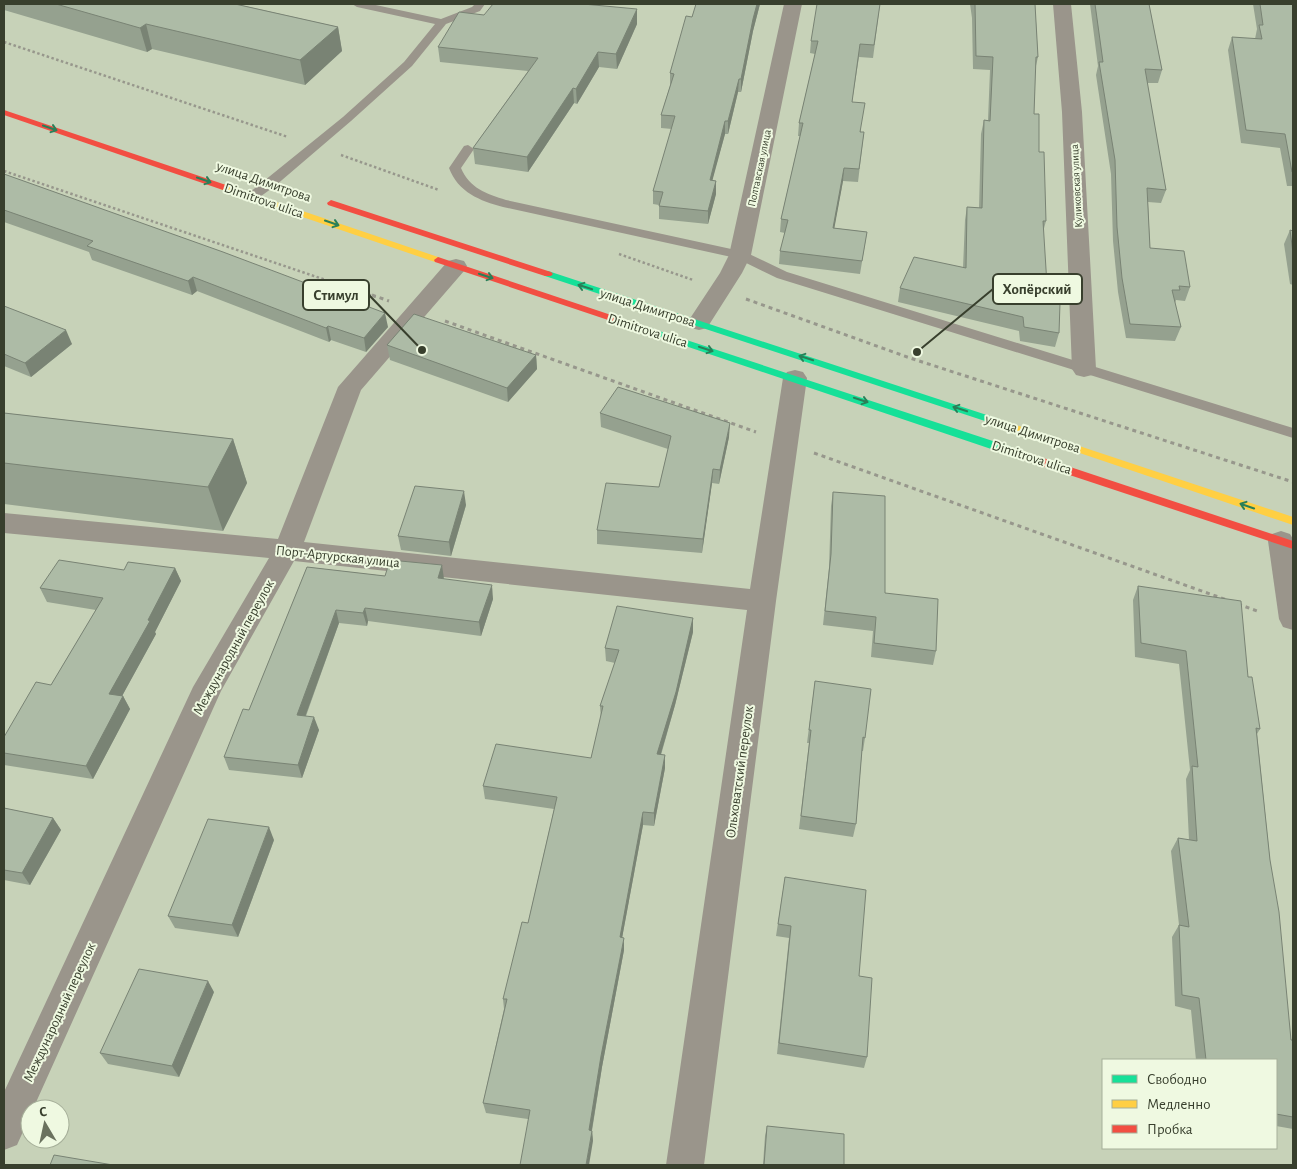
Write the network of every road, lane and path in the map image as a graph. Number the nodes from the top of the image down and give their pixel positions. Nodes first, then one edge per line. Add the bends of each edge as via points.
1 (357, 4) edge
2 (480, 4) edge
3 (793, 4) edge
4 (1062, 4) edge
5 (442, 22) junction
6 (4, 112) edge
7 (468, 149) dead end
8 (4, 171) edge
9 (253, 177) dead end
10 (276, 185) junction
11 (253, 196) junction
12 (318, 199) dead end
13 (740, 254) junction
14 (456, 266) junction
15 (417, 311) junction
16 (699, 323) junction
17 (910, 358) dead end
18 (1084, 369) junction
19 (795, 378) junction
20 (1293, 433) edge
21 (786, 443) junction
22 (1293, 482) edge
23 (4, 523) edge
24 (1289, 536) edge
25 (288, 550) junction
26 (1228, 600) edge
27 (762, 601) junction
28 (1237, 604) edge
29 (1265, 614) dead end
30 (1293, 619) edge
31 (4, 1132) edge
32 (685, 1165) edge

1 - 5 lane
2 - 5 lane via 476,9
3 - 13 street, Полтавская улица
4 - 18 street, Куликовская улица via 1072,112
5 - 10 lane via 408,64
6 -> 11 main road, Dimitrova ulica
7 - 13 lane via 455,168 464,185 477,194 504,203
8 - 15 path
9 - 10 main road, улица Димитрова
10 - 11 lane
11 -> 14 main road, Dimitrova ulica
16 -> 12 main road, улица Димитрова
13 - 16 street, Полтавская улица via 732,273
13 - 18 lane via 782,274
14 - 15 street, Международный переулок
14 -> 19 main road, Dimitrova ulica
15 - 21 path
15 - 25 street, Международный переулок via 350,386
24 -> 16 main road, улица Димитрова
17 - 22 path
18 - 20 lane
19 - 21 street, Ольховатский переулок
19 -> 24 main road, Dimitrova ulica
21 - 26 path
21 - 27 street, Ольховатский переулок
23 - 25 street, Порт-Артурская улица
24 - 30 street
25 - 27 street, Порт-Артурская улица
25 - 31 street, Международный переулок via 208,687
27 - 32 street, Ольховатский переулок
28 - 29 path

